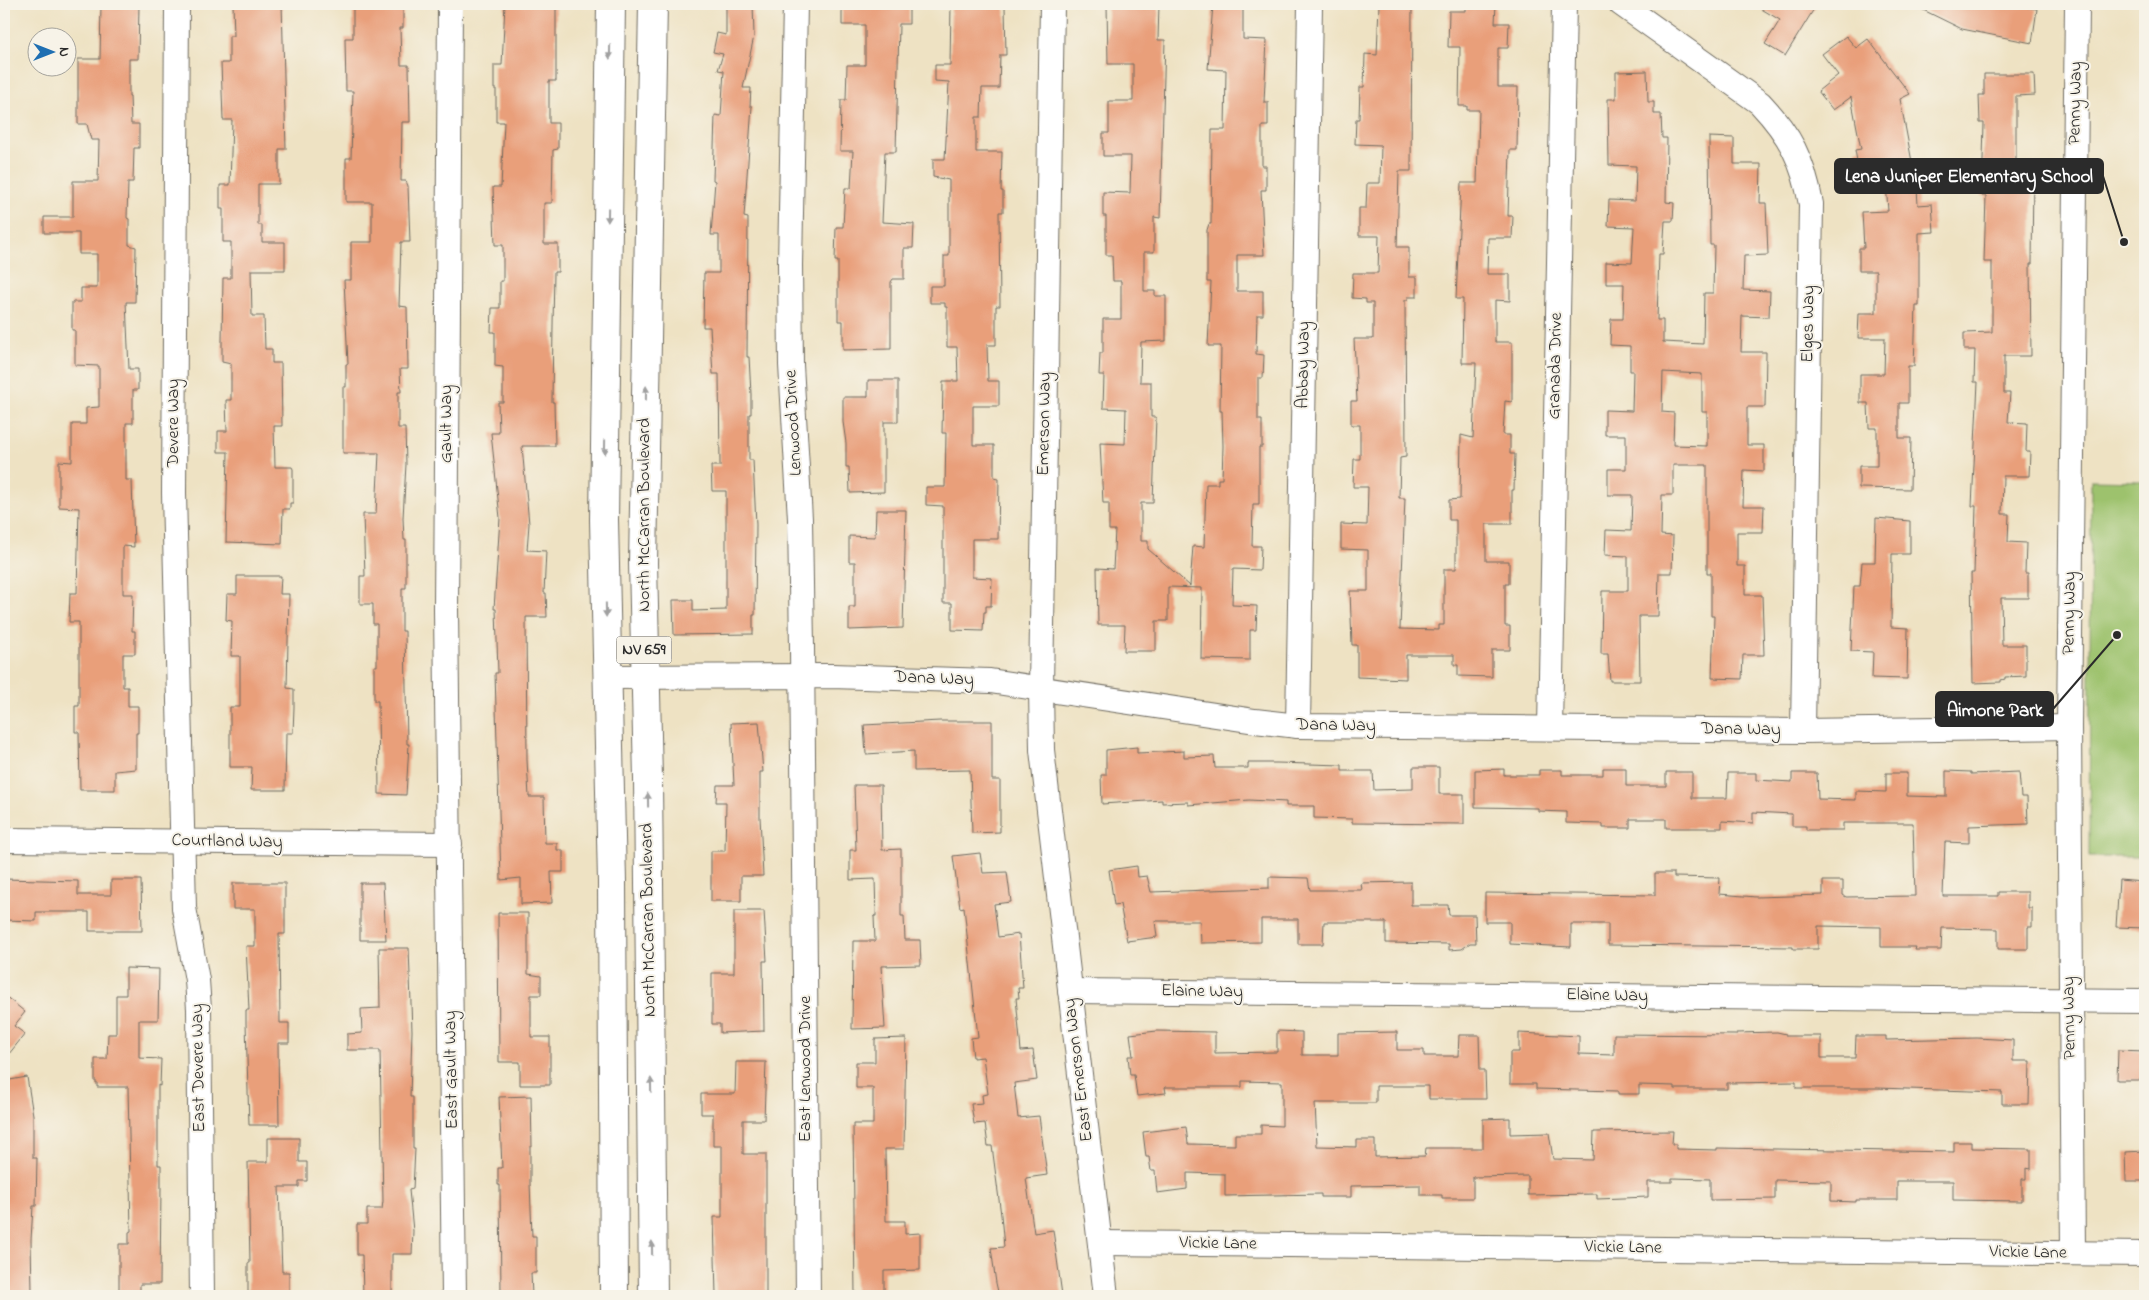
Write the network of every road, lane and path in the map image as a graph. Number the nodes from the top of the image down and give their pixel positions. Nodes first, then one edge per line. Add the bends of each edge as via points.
1 (177, 4) edge
2 (450, 4) edge
3 (611, 4) edge
4 (653, 4) edge
5 (795, 4) edge
6 (1052, 4) edge
7 (1310, 4) edge
8 (1564, 4) edge
9 (1621, 4) edge
10 (2077, 4) edge
11 (802, 676) junction
12 (645, 677) junction
13 (607, 678) junction
14 (1041, 688) junction
15 (1298, 726) junction
16 (2068, 727) junction
17 (1550, 728) junction
18 (1802, 731) junction
19 (4, 840) edge
20 (182, 842) junction
21 (804, 842) joint
22 (1052, 843) joint
23 (450, 844) junction
24 (1070, 991) junction
25 (2070, 1001) junction
26 (2145, 1001) edge
27 (1100, 1243) junction
28 (2073, 1253) junction
29 (2145, 1254) edge
30 (202, 1296) edge
31 (454, 1296) edge
32 (614, 1296) edge
33 (653, 1296) edge
34 (808, 1296) edge
35 (1106, 1296) edge

1 - 20 street, Devere Way via 174,493
2 - 23 street, Gault Way via 446,610
3 -> 13 main road, North McCarran Boulevard / NV 659 via 604,520
12 -> 4 main road, North McCarran Boulevard / NV 659 via 643,563
5 - 11 street, Lenwood Drive via 791,329 800,518
6 - 14 street, Emerson Way
7 - 15 street, Abbay Way
8 - 17 street, Granada Drive
9 - 18 street, Elges Way via 1760,103 1779,123 1795,148 1806,176 1811,204
10 - 16 street, Penny Way
11 - 12 street, Dana Way
11 - 14 street, Dana Way via 990,681
11 - 21 street, Lenwood Drive
12 - 13 street, Dana Way
33 -> 12 main road, North McCarran Boulevard / NV 659
13 - 32 main road, North McCarran Boulevard / NV 659 via 612,882
14 - 15 street, Dana Way
14 - 22 street, Emerson Way via 1042,750
15 - 17 street, Dana Way
16 - 18 street, Dana Way
16 - 25 street, Penny Way
17 - 18 street, Dana Way
19 - 20 street, Courtland Way
20 - 23 street, Courtland Way
20 - 30 street, East Devere Way via 184,908 199,1009
21 - 34 street, East Lenwood Drive
22 - 24 street, East Emerson Way
23 - 31 street, East Gault Way
24 - 25 street, Elaine Way
24 - 27 street, East Emerson Way
25 - 26 street, Elaine Way
25 - 28 street, Penny Way
27 - 28 street, Vickie Lane
27 - 35 street, East Emerson Way
28 - 29 street, Vickie Lane

